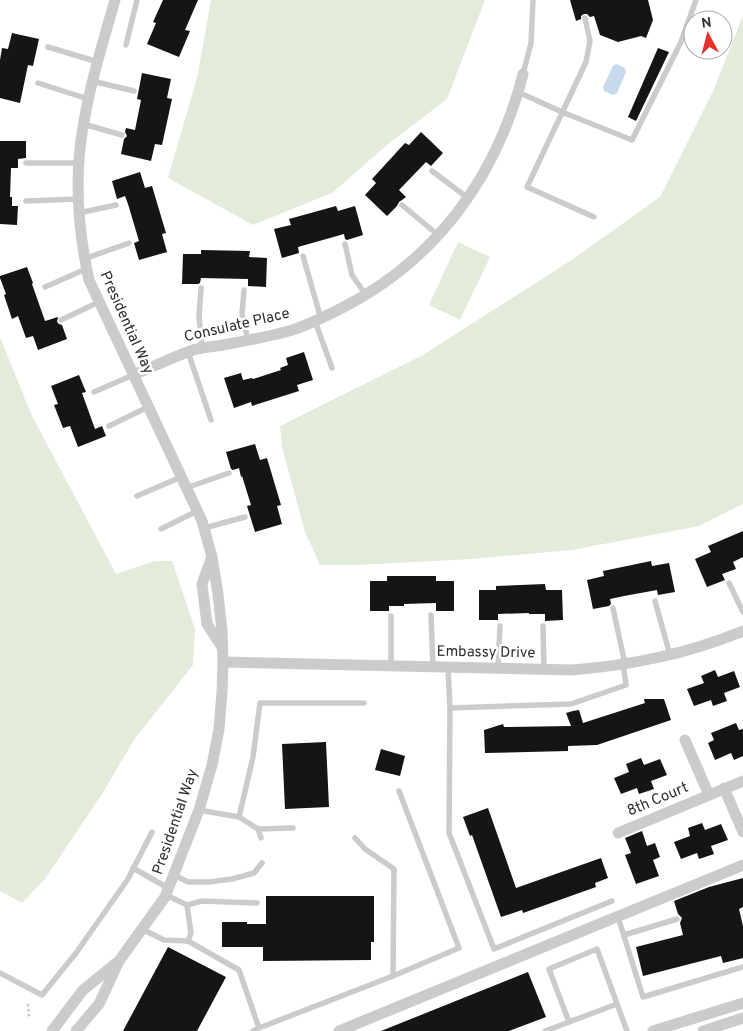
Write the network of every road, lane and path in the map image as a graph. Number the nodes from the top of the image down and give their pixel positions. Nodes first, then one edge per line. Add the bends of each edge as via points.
1 (115, 0) edge
2 (137, 0) edge
3 (533, 0) edge
4 (696, 0) edge
5 (585, 18) dead end
6 (126, 45) dead end
7 (48, 47) dead end
8 (98, 62) junction
9 (523, 74) joint
10 (92, 81) junction
11 (38, 83) dead end
12 (134, 91) dead end
13 (518, 92) junction
14 (88, 99) junction
15 (562, 112) junction
16 (83, 124) junction
17 (122, 135) dead end
18 (26, 163) dead end
19 (79, 163) junction
20 (432, 171) dead end
21 (468, 198) junction
22 (78, 199) junction
23 (26, 201) dead end
24 (116, 205) dead end
25 (402, 205) dead end
26 (79, 213) junction
27 (594, 217) dead end
28 (438, 235) junction
29 (129, 244) dead end
30 (344, 244) dead end
31 (303, 256) dead end
32 (85, 264) junction
33 (44, 287) dead end
34 (201, 288) dead end
35 (244, 290) dead end
36 (366, 295) junction
37 (99, 302) junction
38 (61, 320) dead end
39 (318, 320) junction
40 (248, 340) junction
41 (202, 348) junction
42 (188, 352) junction
43 (332, 368) dead end
44 (133, 375) junction
45 (94, 392) dead end
46 (148, 407) junction
47 (210, 420) dead end
48 (109, 426) dead end
49 (229, 473) dead end
50 (181, 477) junction
51 (186, 488) junction
52 (137, 496) dead end
53 (197, 511) junction
54 (245, 517) dead end
55 (204, 528) junction
56 (161, 529) dead end
57 (212, 558) junction
58 (729, 583) dead end
59 (655, 601) dead end
60 (613, 608) dead end
61 (743, 612) edge
62 (432, 615) dead end
63 (391, 616) dead end
64 (500, 626) dead end
65 (543, 626) dead end
66 (743, 631) edge
67 (222, 647) junction
68 (670, 655) junction
69 (223, 662) junction
70 (624, 664) junction
71 (391, 666) junction
72 (432, 667) junction
73 (448, 667) junction
74 (498, 668) junction
75 (544, 670) junction
76 (364, 703) dead end
77 (450, 708) junction
78 (685, 740) dead end
79 (743, 781) edge
80 (724, 788) junction
81 (399, 791) dead end
82 (709, 795) junction
83 (199, 810) junction
84 (239, 817) junction
85 (293, 828) dead end
86 (258, 829) junction
87 (152, 832) dead end
88 (743, 832) edge
89 (618, 833) dead end
90 (261, 838) dead end
91 (355, 838) dead end
92 (262, 863) dead end
93 (743, 865) edge
94 (133, 868) junction
95 (174, 875) junction
96 (167, 891) junction
97 (612, 901) dead end
98 (257, 902) dead end
99 (187, 905) junction
100 (618, 916) junction
101 (677, 919) dead end
102 (142, 929) junction
103 (624, 936) junction
104 (188, 941) junction
105 (119, 962) junction
106 (743, 967) edge
107 (0, 973) edge
108 (393, 976) junction
109 (743, 1003) edge
110 (28, 1004) dead end
111 (617, 1004) junction
112 (28, 1017) dead end
113 (743, 1018) edge
114 (569, 1022) junction
115 (256, 1030) edge
116 (52, 1031) edge
117 (76, 1031) edge
118 (339, 1031) edge
119 (545, 1031) edge
120 (627, 1031) edge
121 (653, 1031) edge
122 (703, 1031) edge

1 - 8 street, Presidential Way
2 - 6 lane
3 - 9 lane via 531,43
4 - 15 lane via 681,42 632,140
5 - 15 lane via 590,42 586,62
7 - 8 lane
8 - 10 street, Presidential Way
9 - 13 street, Consulate Place
10 - 12 lane
10 - 14 street, Presidential Way
11 - 14 lane
13 - 15 lane
13 - 21 street, Consulate Place via 498,146
14 - 16 street, Presidential Way
15 - 27 lane via 527,187
16 - 17 lane
16 - 19 street, Presidential Way
18 - 19 lane
19 - 22 street, Presidential Way
20 - 21 lane
21 - 28 street, Consulate Place
22 - 23 lane
22 - 26 street, Presidential Way
24 - 26 lane
25 - 28 lane
26 - 32 street, Presidential Way
28 - 36 street, Consulate Place via 403,268
29 - 32 lane
30 - 36 lane via 352,275
31 - 39 lane
32 - 33 lane
32 - 37 street, Presidential Way
34 - 41 lane
35 - 40 lane via 242,314
36 - 39 street, Consulate Place
37 - 38 lane
37 - 44 street, Presidential Way
39 - 40 street, Consulate Place via 290,331
39 - 43 lane
40 - 41 street, Consulate Place
41 - 42 street, Consulate Place
42 - 44 street, Consulate Place
42 - 47 lane
44 - 45 lane
44 - 46 street, Presidential Way
46 - 48 lane
46 - 50 street, Presidential Way
49 - 51 lane
50 - 51 street, Presidential Way
50 - 52 lane
51 - 53 street, Presidential Way
53 - 55 street, Presidential Way
53 - 56 lane
54 - 55 lane
55 - 57 street, Presidential Way
57 - 67 street, Presidential Way via 223,578 229,630
57 - 67 street, Presidential Way via 202,584 207,624
58 - 61 lane
59 - 68 lane
60 - 70 lane
62 - 72 lane
63 - 71 lane
64 - 74 lane
65 - 75 lane
66 - 68 street, Embassy Drive
67 - 69 street, Presidential Way
68 - 70 street, Embassy Drive
69 - 71 street, Embassy Drive
69 - 83 street, Presidential Way via 218,729
70 - 75 street, Embassy Drive
70 - 77 lane via 626,685 572,704
71 - 72 street, Embassy Drive
72 - 73 street, Embassy Drive
73 - 74 street, Embassy Drive
73 - 77 lane
74 - 75 street, Embassy Drive
76 - 84 lane via 260,703 253,757
77 - 97 lane via 449,834 494,949
78 - 82 street, 8th Court
79 - 80 street
80 - 82 street
80 - 88 street
81 - 108 lane via 459,948
82 - 89 street, 8th Court
83 - 84 lane
83 - 95 street, Presidential Way
84 - 86 lane
85 - 86 lane
86 - 90 lane
87 - 94 lane
91 - 108 lane via 394,869
92 - 95 lane via 254,873 232,879 188,882
93 - 100 street
94 - 96 lane
94 - 107 lane via 76,953 42,994
95 - 96 street, Presidential Way
96 - 99 lane
96 - 102 street, Presidential Way
98 - 99 lane via 202,901
99 - 104 lane via 191,932
100 - 103 lane
100 - 118 street
101 - 103 lane
102 - 104 lane via 164,940
102 - 105 street, Presidential Way
103 - 106 lane via 643,997
104 - 115 lane via 238,970
105 - 116 street, Presidential Way via 83,990
105 - 117 street, Presidential Way via 99,1004
108 - 115 lane
109 - 121 street
110 - 112 path
111 - 114 lane
111 - 114 lane via 597,949 549,969
111 - 120 lane
113 - 122 street
114 - 119 lane

